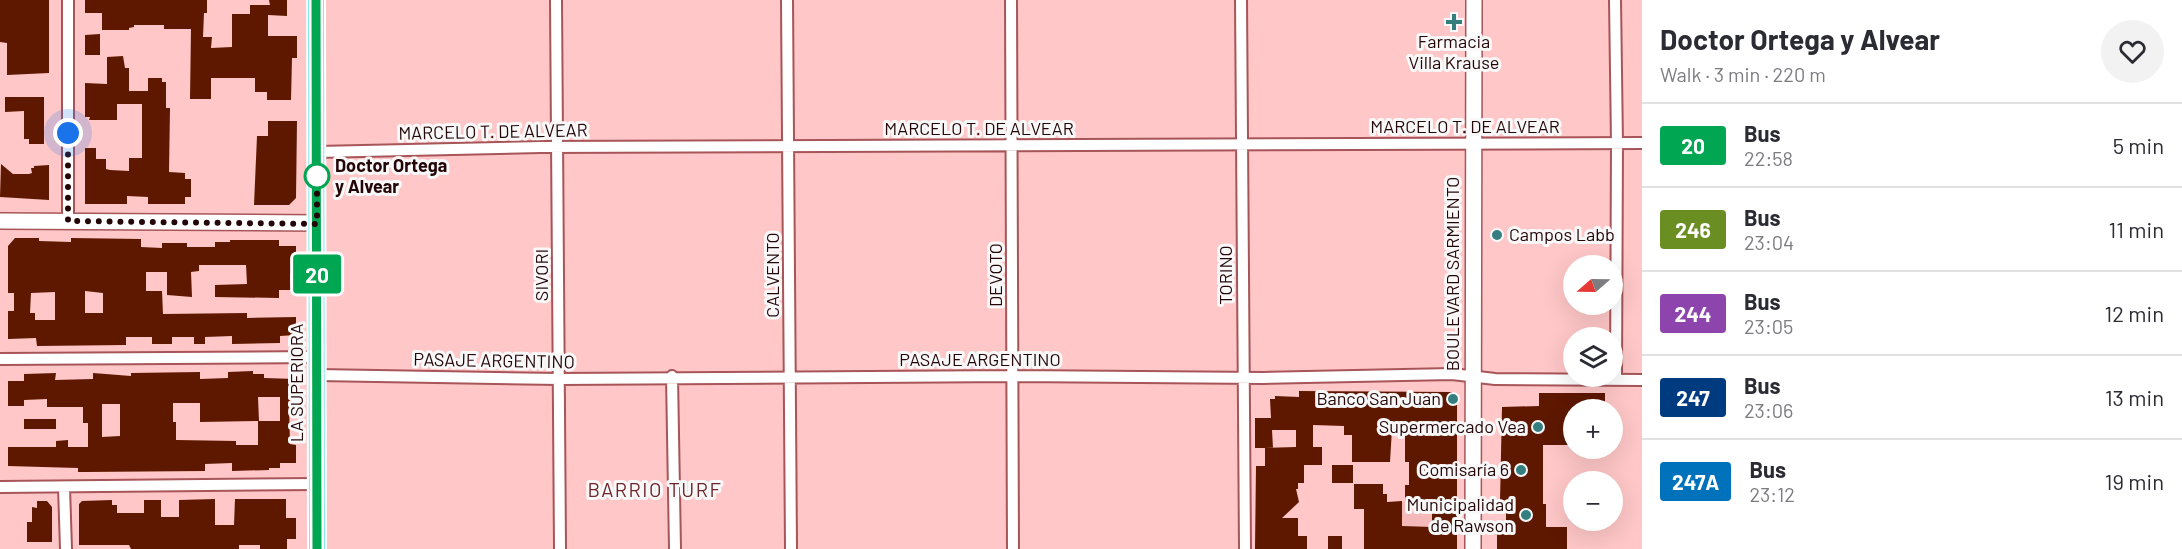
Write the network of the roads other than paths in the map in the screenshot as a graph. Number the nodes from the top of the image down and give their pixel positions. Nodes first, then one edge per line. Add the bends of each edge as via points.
1 (68, 0) edge
2 (316, 0) edge
3 (556, 0) edge
4 (787, 0) edge
5 (1011, 0) edge
6 (1240, 0) edge
7 (1474, 0) edge
8 (1615, 0) edge
9 (1642, 142) edge
10 (1617, 143) junction
11 (1242, 144) junction
12 (1473, 144) junction
13 (1012, 145) junction
14 (789, 146) junction
15 (557, 147) junction
16 (317, 152) junction
17 (0, 221) edge
18 (68, 221) junction
19 (317, 224) junction
20 (1616, 327) edge
21 (317, 357) junction
22 (0, 359) edge
23 (317, 375) junction
24 (672, 376) junction
25 (1013, 376) junction
26 (1472, 376) junction
27 (789, 377) junction
28 (1243, 378) junction
29 (559, 379) junction
30 (1563, 379) edge
31 (1623, 379) edge
32 (1642, 380) edge
33 (317, 484) junction
34 (0, 487) edge
35 (64, 487) junction
36 (66, 549) edge
37 (317, 549) edge
38 (560, 549) edge
39 (675, 549) edge
40 (791, 549) edge
41 (1013, 549) edge
42 (1245, 549) edge
43 (1473, 549) edge

1 - 18 street
2 - 16 main road, LA SUPERIORA
3 - 15 street, SIVORI
4 - 14 street, CALVENTO
5 - 13 street, DEVOTO
6 - 11 street, TORINO
7 - 12 street, BOULEVARD SARMIENTO
8 - 10 street
9 - 10 street, MARCELO T. DE ALVEAR
10 - 12 street, MARCELO T. DE ALVEAR
10 - 20 street
11 - 12 street, MARCELO T. DE ALVEAR
11 - 13 street, MARCELO T. DE ALVEAR
11 - 28 street, TORINO
12 - 26 street, BOULEVARD SARMIENTO
13 - 14 street, MARCELO T. DE ALVEAR
13 - 25 street, DEVOTO
14 - 15 street, MARCELO T. DE ALVEAR
14 - 27 street, CALVENTO
15 - 16 street, MARCELO T. DE ALVEAR
15 - 29 street, SIVORI
16 - 19 main road, LA SUPERIORA
17 - 18 street
18 - 19 street
19 - 21 main road, LA SUPERIORA
21 - 22 street
21 - 23 main road, LA SUPERIORA
23 - 29 street, PASAJE ARGENTINO
23 - 33 main road, LA SUPERIORA
24 - 27 street, PASAJE ARGENTINO
24 - 29 street, PASAJE ARGENTINO
24 - 39 street
25 - 27 street, PASAJE ARGENTINO
25 - 28 street, PASAJE ARGENTINO
25 - 41 street, DEVOTO
26 - 28 street, PASAJE ARGENTINO
26 - 30 street, PASAJE ARGENTINO
26 - 43 street, BOULEVARD SARMIENTO
27 - 40 street, CALVENTO
28 - 42 street, TORINO
29 - 38 street, SIVORI
31 - 32 street, PASAJE ARGENTINO
33 - 35 street
33 - 37 main road, LA SUPERIORA
34 - 35 street
35 - 36 street

